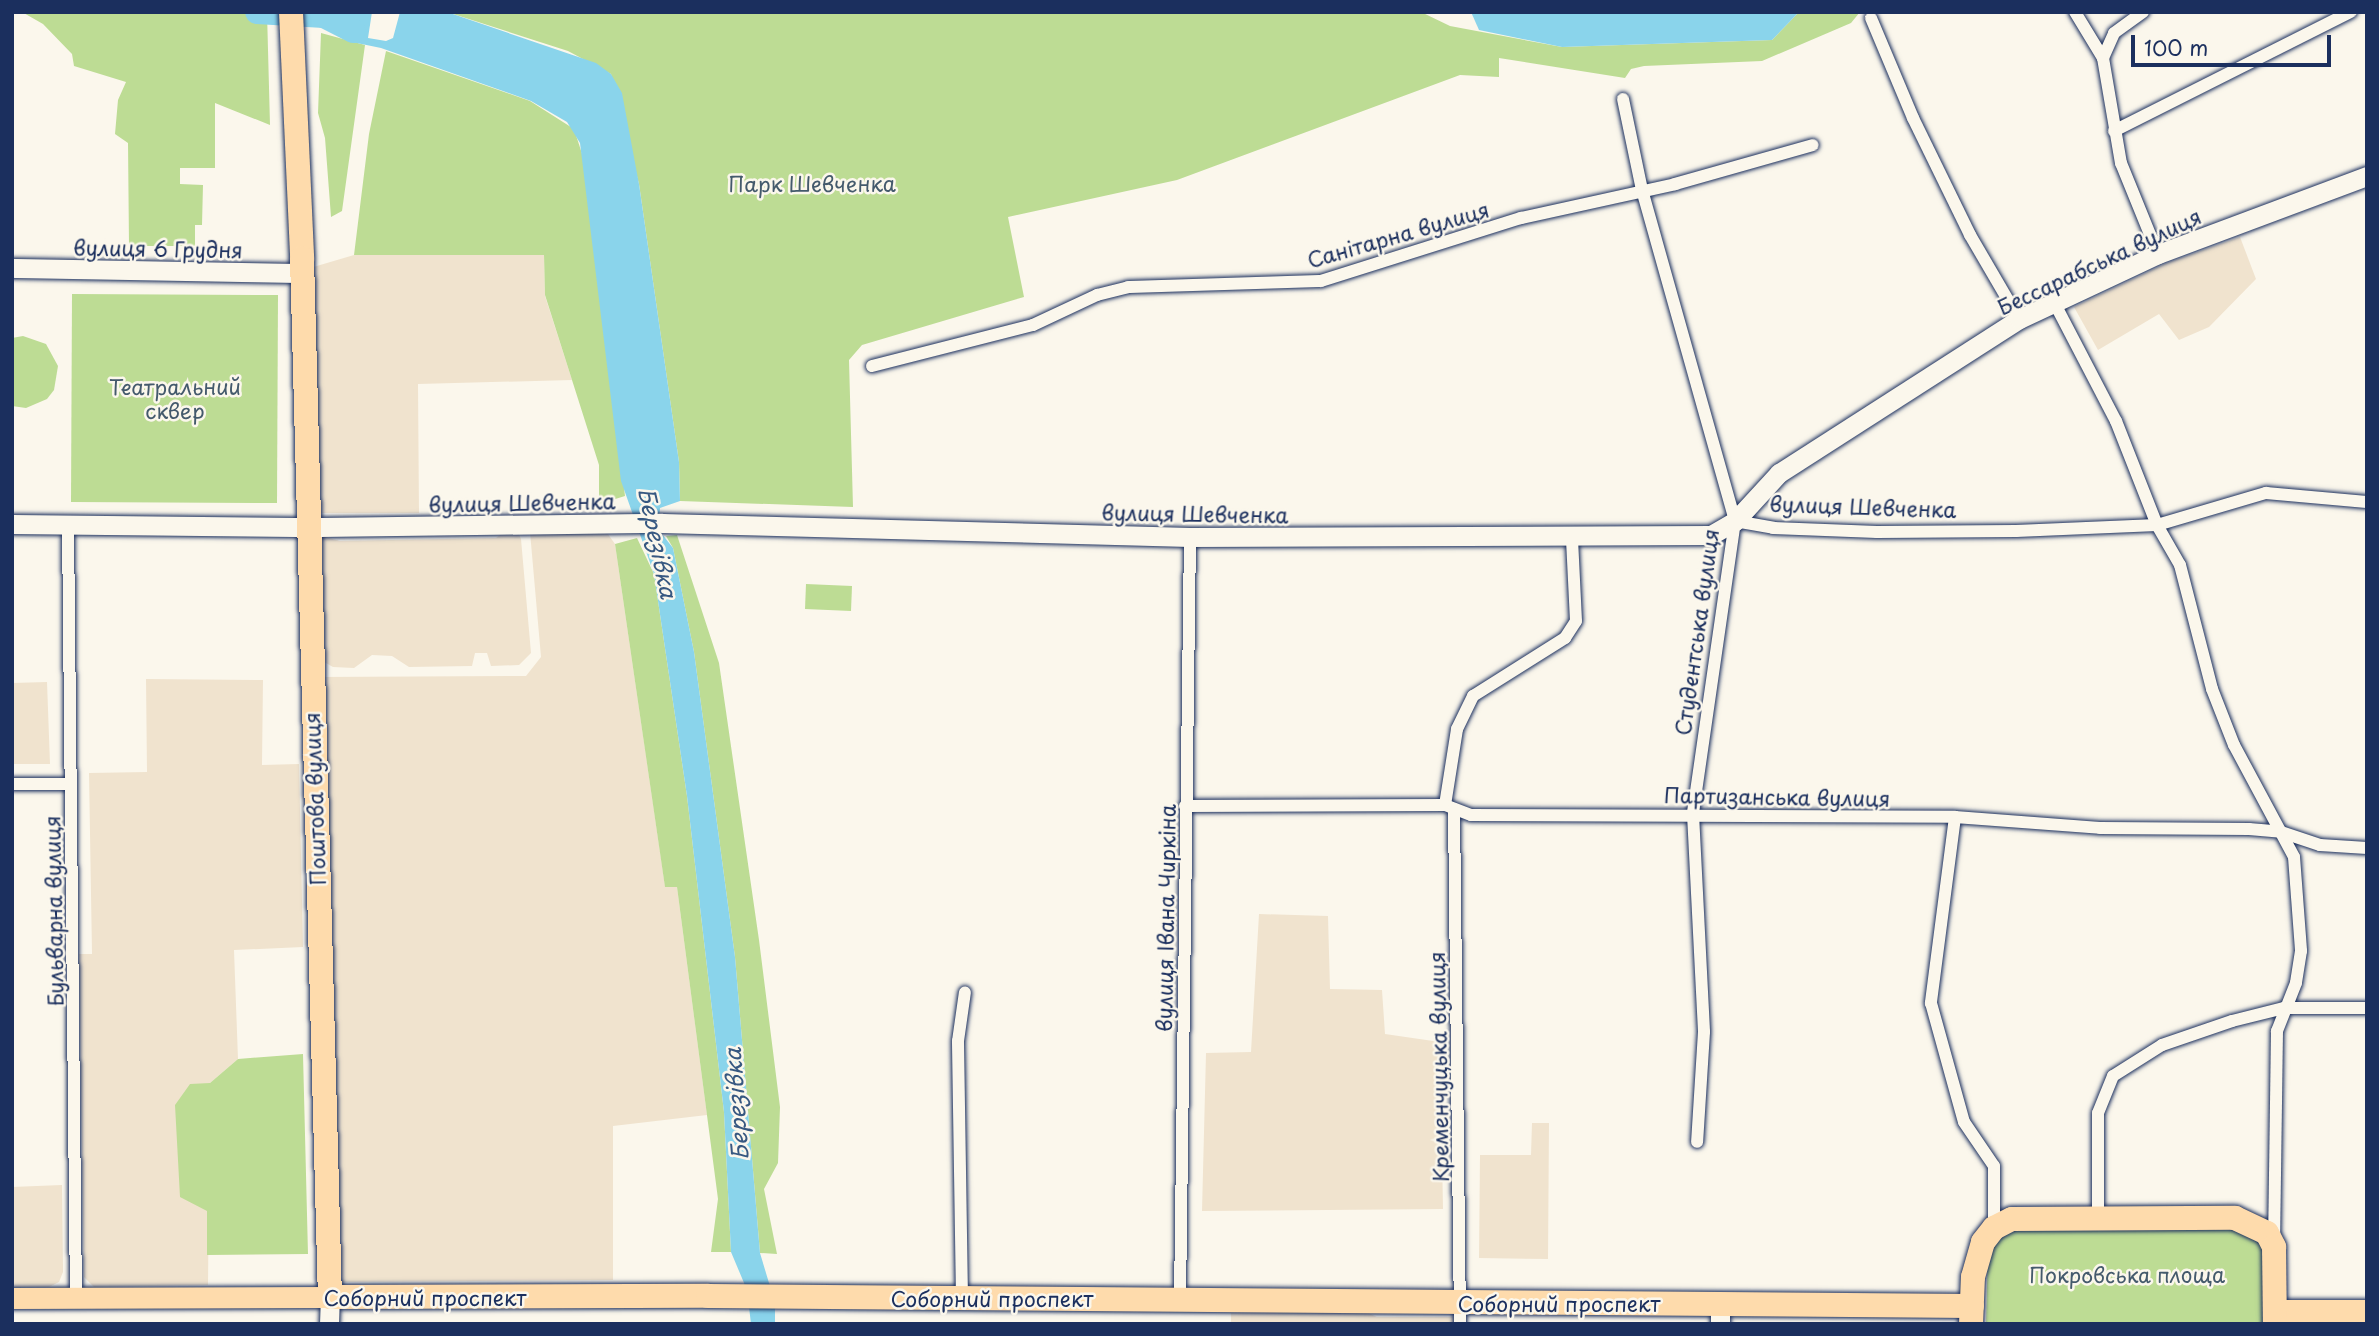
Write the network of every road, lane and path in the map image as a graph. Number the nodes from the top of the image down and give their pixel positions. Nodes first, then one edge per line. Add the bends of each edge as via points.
1 (290, 12) edge
2 (2075, 12) edge
3 (2143, 12) edge
4 (2351, 12) edge
5 (1871, 18) dead end
6 (2103, 58) junction
7 (1623, 99) dead end
8 (2113, 131) junction
9 (1813, 145) dead end
10 (2367, 176) edge
11 (1642, 190) junction
12 (2158, 254) junction
13 (12, 268) edge
14 (302, 274) junction
15 (2054, 302) junction
16 (2019, 319) junction
17 (872, 366) dead end
18 (2367, 502) edge
19 (1735, 521) junction
20 (12, 524) edge
21 (68, 525) junction
22 (2157, 525) junction
23 (306, 527) junction
24 (1190, 537) junction
25 (1573, 538) junction
26 (12, 784) edge
27 (70, 784) junction
28 (1185, 806) junction
29 (1450, 807) junction
30 (1693, 814) junction
31 (1955, 817) junction
32 (2281, 832) junction
33 (2367, 848) edge
34 (965, 992) dead end
35 (2284, 1008) junction
36 (2367, 1008) edge
37 (1697, 1142) dead end
38 (2098, 1218) junction
39 (1994, 1228) junction
40 (2274, 1247) junction
41 (330, 1297) junction
42 (12, 1298) edge
43 (76, 1298) junction
44 (962, 1298) junction
45 (1180, 1300) junction
46 (2367, 1312) edge
47 (1460, 1313) edge
48 (1720, 1314) edge
49 (1971, 1315) edge
50 (2274, 1318) edge
51 (329, 1324) edge

1 - 14 highway, Поштова вулиця
2 - 6 street
3 - 6 street via 2113,33
4 - 8 street
5 - 16 street via 1970,235
6 - 8 street
7 - 11 street, Студентська вулиця
8 - 12 street
9 - 11 street, Санітарна вулиця
10 - 12 main road, Бессарабська вулиця
11 - 17 street, Санітарна вулиця via 1521,218 1321,281 1129,287 1097,295 1033,325
11 - 19 street, Студентська вулиця
12 - 15 main road, Бессарабська вулиця
13 - 14 main road, вулиця 6 Грудня
14 - 23 highway, Поштова вулиця
15 - 16 main road, Бессарабська вулиця
15 - 22 street via 2116,421
16 - 19 main road, Бессарабська вулиця via 1779,473
18 - 22 street, вулиця Шевченка via 2266,493
19 - 22 street, вулиця Шевченка via 1773,528 1877,532
19 - 25 main road, вулиця Шевченка via 1711,535
19 - 30 street, Студентська вулиця
20 - 21 main road, вулиця Шевченка
21 - 23 main road, вулиця Шевченка
21 - 27 street, Бульварна вулиця
22 - 32 street via 2180,565 2212,689 2234,745
23 - 24 main road, вулиця Шевченка via 662,523
23 - 41 highway, Поштова вулиця
24 - 25 main road, вулиця Шевченка
24 - 28 street, вулиця Івана Чиркіна
25 - 29 street, Кременчуцька вулиця via 1576,621 1565,638 1473,696 1457,729
26 - 27 street
27 - 43 street, Бульварна вулиця
28 - 29 street, Партизанська вулиця
28 - 45 street, вулиця Івана Чиркіна
29 - 30 street, Партизанська вулиця via 1471,816
29 - 47 street, Кременчуцька вулиця
30 - 31 street, Партизанська вулиця
30 - 37 street, Студентська вулиця via 1703,1032
31 - 32 street, Партизанська вулиця via 2100,828
31 - 39 street via 1931,1003 1965,1122 1994,1166
32 - 33 street, Партизанська вулиця via 2320,845
32 - 35 street via 2294,857 2302,910 2301,951
34 - 44 street via 958,1041
35 - 36 street
35 - 38 street via 2162,1045 2112,1076 2098,1113
35 - 40 street via 2277,1031
38 - 39 highway via 2012,1219
38 - 40 highway via 2235,1218 2267,1233
39 - 49 highway via 1983,1242 1973,1277
40 - 50 highway
41 - 43 main road, Соборний проспект
41 - 44 highway, Соборний проспект
41 - 51 main road, Поштова вулиця
42 - 43 main road, Соборний проспект
44 - 45 highway, Соборний проспект
45 - 47 highway, Соборний проспект
46 - 50 highway
47 - 48 highway, Соборний проспект
48 - 49 highway, Соборний проспект

